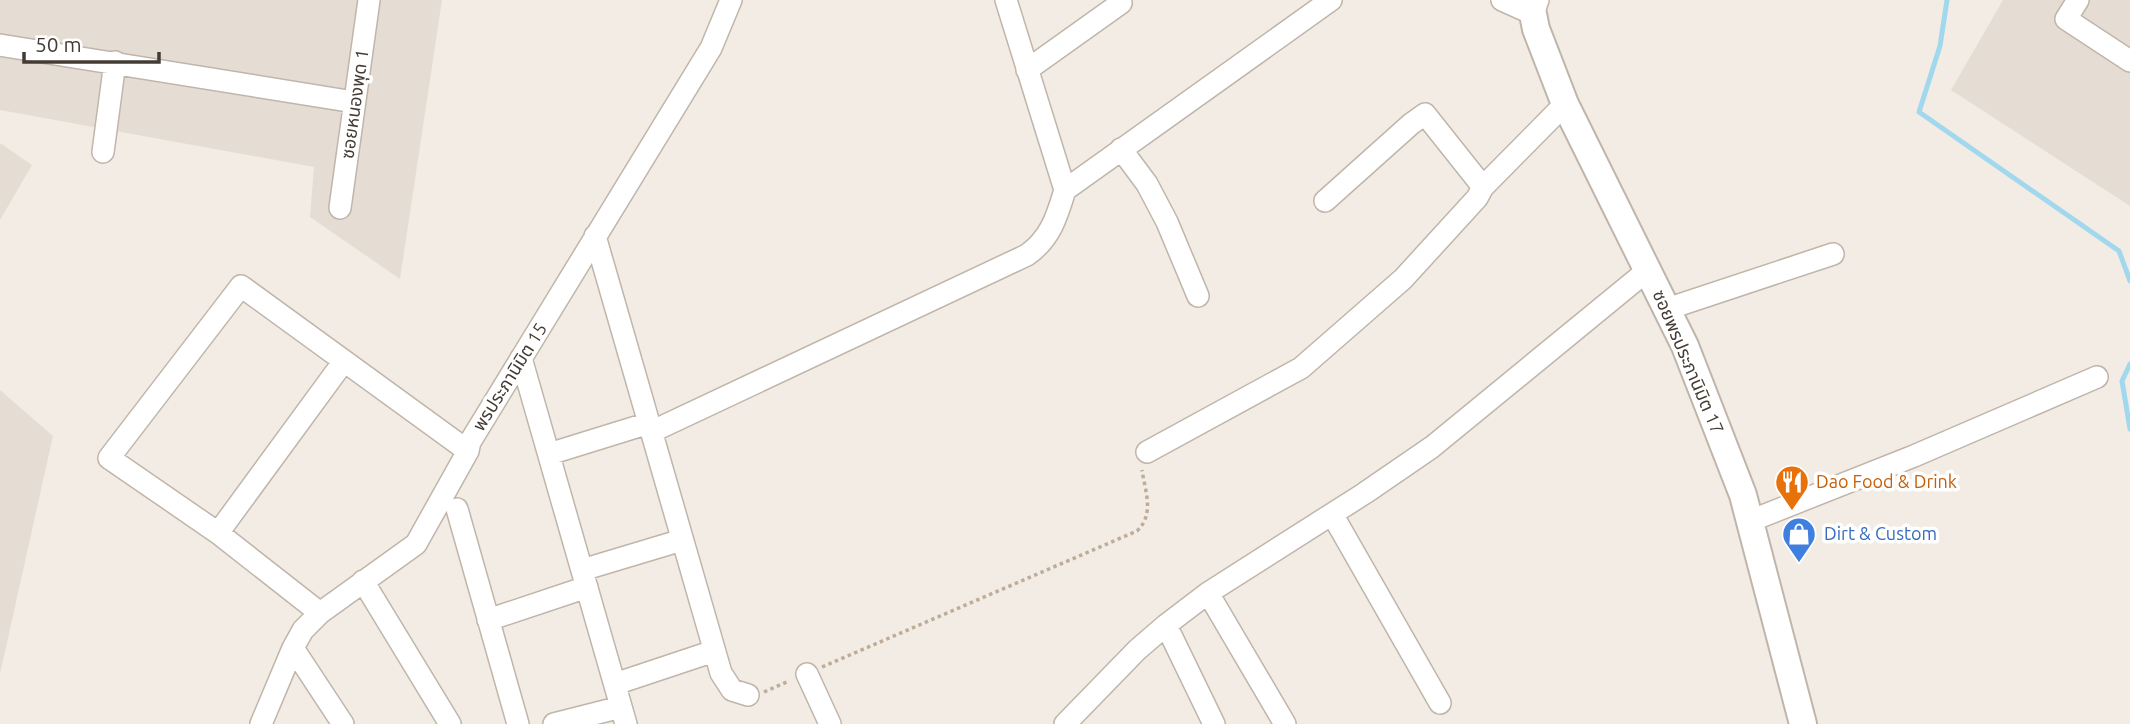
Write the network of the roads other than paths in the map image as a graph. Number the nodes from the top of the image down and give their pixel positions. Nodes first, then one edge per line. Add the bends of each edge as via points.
1 (369, 0) edge
2 (731, 0) edge
3 (1006, 0) edge
4 (1331, 0) edge
5 (1502, 0) edge
6 (2078, 0) edge
7 (1121, 2) dead end
8 (1535, 7) edge
9 (0, 45) edge
10 (2130, 61) edge
11 (115, 62) junction
12 (1027, 69) junction
13 (354, 102) junction
14 (1565, 104) junction
15 (1121, 149) junction
16 (103, 152) dead end
17 (1483, 187) junction
18 (1065, 190) junction
19 (1325, 201) dead end
20 (340, 208) dead end
21 (595, 236) junction
22 (1833, 254) dead end
23 (1648, 270) junction
24 (1198, 296) dead end
25 (1667, 309) junction
26 (521, 358) junction
27 (344, 360) junction
28 (2097, 377) dead end
29 (650, 428) junction
30 (468, 451) junction
31 (1147, 452) road end
32 (549, 454) junction
33 (457, 509) dead end
34 (1332, 514) junction
35 (1750, 521) junction
36 (218, 533) junction
37 (682, 540) junction
38 (584, 578) junction
39 (363, 581) junction
40 (1208, 593) junction
41 (320, 613) junction
42 (488, 620) junction
43 (1166, 625) junction
44 (293, 648) junction
45 (714, 651) junction
46 (807, 674) road end
47 (615, 684) junction
48 (748, 695) road end
49 (1440, 703) dead end
50 (624, 715) edge
51 (261, 724) edge
52 (343, 724) edge
53 (450, 724) edge
54 (518, 724) edge
55 (554, 724) edge
56 (830, 724) edge
57 (1065, 724) edge
58 (1214, 724) edge
59 (1285, 724) edge
60 (1803, 724) edge

1 - 13 street, ซอยหนองพุด 1
2 - 21 street, พรประภานิมิต 15 via 711,48
3 - 12 street
4 - 15 street
5 - 8 street
6 - 10 street via 2066,19
7 - 12 street
8 - 14 street, ซอยพรประภานิมิต 17 via 1536,29
9 - 11 street
11 - 13 street
11 - 16 street
12 - 18 street
13 - 20 street, ซอยหนองพุด 1
14 - 17 street
14 - 23 street, ซอยพรประภานิมิต 17
15 - 18 street
15 - 24 street via 1167,222
17 - 19 street via 1425,114
17 - 31 street via 1403,279 1301,368
18 - 29 street via 1052,228 1027,255
21 - 26 street, พรประภานิมิต 15
21 - 29 street
22 - 25 street
23 - 25 street, ซอยพรประภานิมิต 17
23 - 34 street via 1432,447
25 - 35 street, ซอยพรประภานิมิต 17 via 1690,358
26 - 30 street, พรประภานิมิต 15
26 - 32 street
27 - 30 street
27 - 36 street
27 - 36 street via 241,286 109,458
28 - 35 street
29 - 32 street
29 - 37 street
30 - 39 street, พรประภานิมิต 15 via 416,544
32 - 38 street
33 - 42 street
34 - 40 street
34 - 49 street
35 - 60 street, ซอยพรประภานิมิต 17
36 - 41 street
37 - 38 street
37 - 45 street
38 - 42 street
38 - 47 street
39 - 41 street, พรประภานิมิต 15
39 - 53 street
40 - 43 street
40 - 59 street
41 - 44 street, พรประภานิมิต 15
42 - 54 street
43 - 57 street
43 - 58 street
44 - 51 street, พรประภานิมิต 15
44 - 52 street
45 - 47 street
45 - 48 street via 729,686
46 - 56 street
47 - 50 street
50 - 55 street

